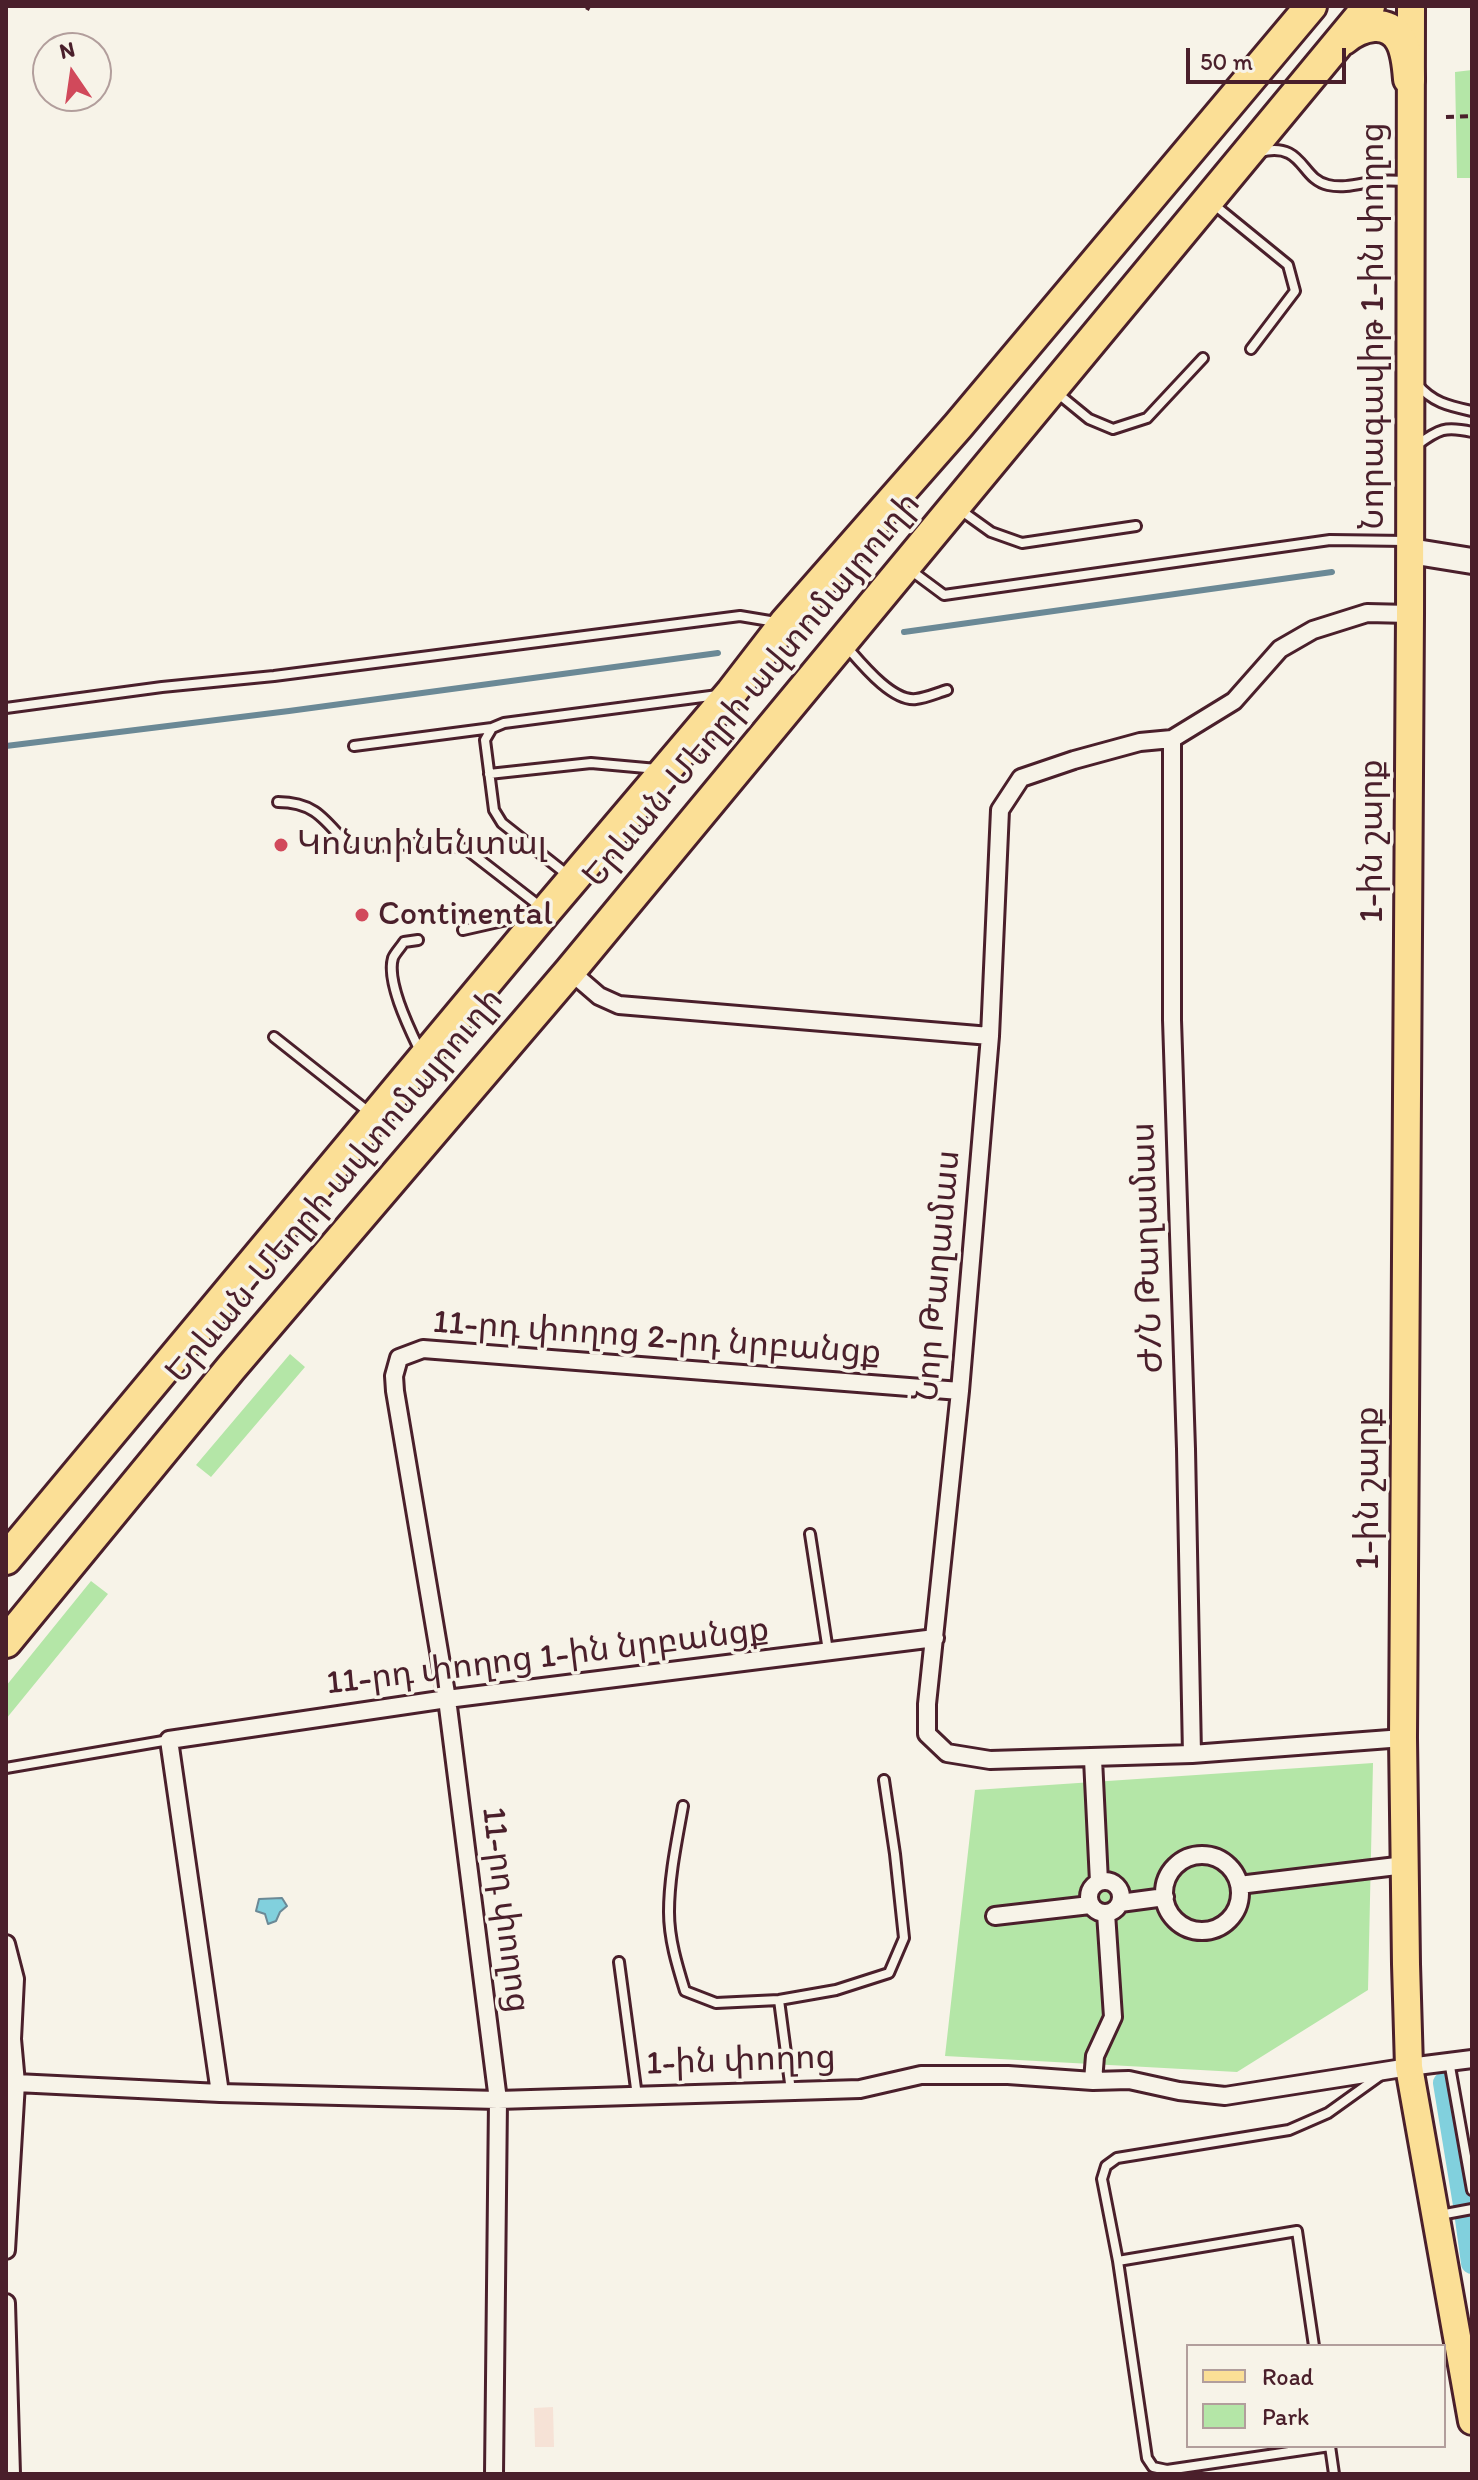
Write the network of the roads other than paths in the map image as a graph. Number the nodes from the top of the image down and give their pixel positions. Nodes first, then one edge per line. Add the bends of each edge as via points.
1 (1311, 6) edge
2 (1369, 6) edge
3 (1411, 6) edge
4 (1332, 52) junction
5 (1409, 79) junction
6 (1241, 161) junction
7 (1410, 181) junction
8 (1208, 200) junction
9 (1251, 349) dead end
10 (1203, 358) dead end
11 (1410, 375) junction
12 (1052, 389) junction
13 (1472, 411) edge
14 (1472, 432) edge
15 (1410, 451) junction
16 (955, 506) junction
17 (1136, 526) dead end
18 (1410, 546) junction
19 (1472, 561) edge
20 (905, 566) junction
21 (1410, 614) junction
22 (785, 623) junction
23 (843, 643) junction
24 (947, 690) dead end
25 (731, 693) junction
26 (6, 708) edge
27 (492, 728) junction
28 (1172, 739) junction
29 (354, 746) dead end
30 (665, 770) junction
31 (489, 774) junction
32 (278, 802) dead end
33 (574, 879) junction
34 (546, 911) junction
35 (463, 930) dead end
36 (418, 940) dead end
37 (570, 971) junction
38 (990, 1036) junction
39 (274, 1037) dead end
40 (423, 1059) junction
41 (375, 1116) junction
42 (399, 1358) joint
43 (960, 1391) junction
44 (810, 1534) dead end
45 (6, 1559) edge
46 (935, 1638) junction
47 (6, 1642) edge
48 (828, 1652) junction
49 (447, 1699) junction
50 (1403, 1738) junction
51 (169, 1740) junction
52 (1192, 1754) junction
53 (1093, 1759) junction
54 (6, 1768) edge
55 (884, 1780) dead end
56 (683, 1806) dead end
57 (1405, 1865) junction
58 (1099, 1882) junction
59 (1239, 1885) junction
60 (1165, 1897) junction
61 (1120, 1903) junction
62 (1090, 1905) junction
63 (1106, 1913) junction
64 (995, 1916) dead end
65 (6, 1944) edge
66 (619, 1962) dead end
67 (779, 2000) junction
68 (1472, 2059) edge
69 (1449, 2061) junction
70 (1398, 2068) junction
71 (1093, 2081) junction
72 (11, 2085) edge
73 (791, 2091) junction
74 (220, 2093) junction
75 (637, 2096) junction
76 (498, 2100) junction
77 (1472, 2190) edge
78 (1472, 2209) edge
79 (1435, 2216) junction
80 (6, 2250) edge
81 (1118, 2261) junction
82 (6, 2303) edge
83 (1314, 2344) edge
84 (1472, 2421) edge
85 (1316, 2448) edge
86 (1330, 2448) edge
87 (11, 2474) edge
88 (494, 2474) edge
89 (1334, 2474) edge

1 - 22 highway, Երևան-Մեղրի ավտոմայրուղի
2 - 4 highway, Երևան-Մեղրի ավտոմայրուղի
3 - 5 main road, Նորագավիթ 1-ին փողոց
4 - 5 highway via 1357,29 1381,26 1400,39
4 - 6 highway, Երևան-Մեղրի ավտոմայրուղի
5 - 7 main road, Նորագավիթ 1-ին փողոց
6 - 7 lane via 1276,150 1299,159 1327,185
6 - 8 highway, Երևան-Մեղրի ավտոմայրուղի
7 - 11 main road, Նորագավիթ 1-ին փողոց
8 - 9 lane via 1288,265 1295,291
8 - 12 highway, Երևան-Մեղրի ավտոմայրուղի
10 - 12 lane via 1147,418 1113,429 1089,419
11 - 13 lane via 1440,404
11 - 15 main road, Նորագավիթ 1-ին փողոց
12 - 16 highway, Երևան-Մեղրի ավտոմայրուղի
14 - 15 lane via 1436,431
15 - 18 main road, Նորագավիթ 1-ին փողոց
16 - 17 lane via 991,532 1022,543
16 - 20 highway, Երևան-Մեղրի ավտոմայրուղի
18 - 19 street
18 - 20 lane via 1330,540 944,595
18 - 21 main road, 1-ին շարք
20 - 23 highway, Երևան-Մեղրի ավտոմայրուղի
21 - 28 street, Նոր Թաղամաս via 1367,613 1313,630 1280,649 1234,701
21 - 50 main road, 1-ին շարք
22 - 25 highway, Երևան-Մեղրի ավտոմայրուղի
22 - 26 lane via 740,616
23 - 24 lane via 900,696 914,700
23 - 37 highway, Երևան-Մեղրի ավտոմայրուղի
25 - 27 lane
25 - 30 highway, Երևան-Մեղրի ավտոմայրուղի
27 - 29 lane
27 - 31 lane via 485,740
28 - 38 street, Նոր Թաղամաս via 1140,742 1021,778 1000,810
28 - 52 street, Ժ/Ն Թաղամաս via 1172,1020
30 - 31 lane via 591,763
30 - 33 highway, Երևան-Մեղրի ավտոմայրուղի
31 - 33 lane via 494,810 502,823
32 - 34 lane via 319,812 344,841 376,846 436,843 466,849
33 - 34 highway, Երևան-Մեղրի ավտոմայրուղի
34 - 35 lane
34 - 40 highway, Երևան-Մեղրի ավտոմայրուղի
36 - 40 lane via 404,942 393,958 394,982
37 - 38 street via 599,996 619,1005
37 - 47 highway, Երևան-Մեղրի ավտոմայրուղի via 231,1368
38 - 43 street, Նոր Թաղամաս
39 - 41 lane
40 - 41 highway, Երևան-Մեղրի ավտոմայրուղի
41 - 45 highway, Երևան-Մեղրի ավտոմայրուղի
42 - 43 street, 11-րդ փողոց 2-րդ նրբանցք via 423,1349
42 - 49 street, 11-րդ փողոց via 395,1391
43 - 46 street, Նոր Թաղամաս
44 - 48 lane
46 - 48 street, 11-րդ փողոց 1-ին նրբանցք
46 - 53 street, Նոր Թաղամաս via 927,1734 947,1753 990,1760
48 - 49 street, 11-րդ փողոց 1-ին նրբանցք
49 - 51 street, 11-րդ փողոց 1-ին նրբանցք
49 - 76 street, 11-րդ փողոց
50 - 52 street, Նոր Թաղամաս
50 - 57 main road, 1-ին շարք
51 - 54 lane
51 - 74 street
52 - 53 street, Նոր Թաղամաս
53 - 58 street
55 - 67 lane via 904,1938 889,1973
56 - 67 lane via 669,1911 673,1952 685,1991 716,2003
57 - 59 street
57 - 70 main road, 1-ին շարք
58 - 61 street via 1118,1888
58 - 62 street via 1089,1894
59 - 60 street via 1226,1863 1202,1855 1179,1863 1170,1873
59 - 60 street via 1237,1909 1208,1930 1175,1919
60 - 61 street
61 - 63 street
62 - 63 street
62 - 64 street
63 - 71 street via 1113,2017 1095,2056
65 - 72 street via 15,1979
66 - 75 lane
67 - 73 lane
68 - 69 street, 1-ին փողոց
69 - 70 street, 1-ին փողոց
69 - 77 lane
70 - 71 street, 1-ին փողոց via 1225,2096 1129,2080
70 - 79 main road, 1-ին շարք
70 - 81 lane via 1328,2113 1289,2130 1117,2158 1106,2166 1102,2179
71 - 73 street, 1-ին փողոց via 921,2075 860,2089
72 - 74 street, 1-ին փողոց
72 - 80 street
73 - 75 street, 1-ին փողոց
74 - 76 street, 1-ին փողոց
75 - 76 street, 1-ին փողոց
76 - 88 street, 11-րդ փողոց
78 - 79 lane
79 - 84 main road, 1-ին շարք via 1458,2318
81 - 83 lane via 1297,2231
81 - 85 lane via 1147,2458 1153,2467 1167,2470
82 - 87 street
86 - 89 lane

